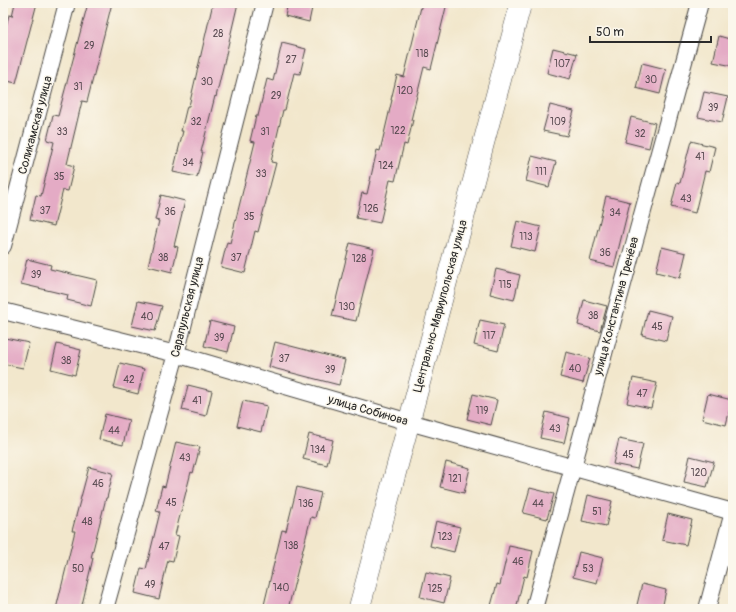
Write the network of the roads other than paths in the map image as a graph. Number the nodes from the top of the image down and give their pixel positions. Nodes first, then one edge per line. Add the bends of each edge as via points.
1 (68, 3) edge
2 (265, 3) edge
3 (520, 3) edge
4 (700, 3) edge
5 (3, 246) edge
6 (3, 311) edge
7 (176, 354) junction
8 (409, 422) junction
9 (572, 466) junction
10 (733, 512) edge
11 (105, 609) edge
12 (359, 609) edge
13 (534, 609) edge
14 (707, 609) edge

1 - 5 street, Соликамская улица
2 - 7 street, Сарапульская улица
3 - 8 street, Центрально-Мариупольская улица
4 - 9 street, улица Константина Тренёва
6 - 7 street, улица Собинова
7 - 8 street, улица Собинова
7 - 11 street, Сарапульская улица
8 - 9 street, улица Собинова
8 - 12 street, Центрально-Мариупольская улица
9 - 10 street, улица Собинова
9 - 13 street, улица Константина Тренёва
10 - 14 street

